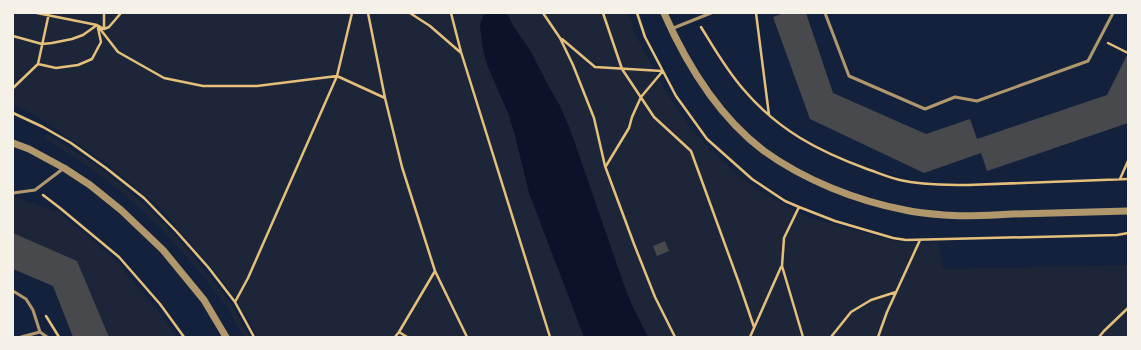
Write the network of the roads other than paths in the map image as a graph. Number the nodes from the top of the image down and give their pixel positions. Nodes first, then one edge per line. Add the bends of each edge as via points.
1 (664, 13) edge
2 (711, 13) edge
3 (825, 13) edge
4 (1113, 13) edge
5 (671, 29) junction
6 (13, 143) edge
7 (64, 168) junction
8 (13, 194) edge
9 (1128, 211) edge
10 (13, 291) edge
11 (40, 332) junction
12 (21, 337) edge
13 (47, 337) edge
14 (226, 337) edge

1 - 5 street
2 - 5 lane
3 - 4 lane via 849,76 925,109 955,97 977,101 1088,61
5 - 9 street via 687,60 715,100 745,134 784,164 837,190 906,211 946,215
6 - 7 street
7 - 8 lane via 35,190
7 - 14 street via 121,210 163,250 204,300
10 - 11 lane via 26,299 33,310
11 - 12 lane
11 - 13 lane

